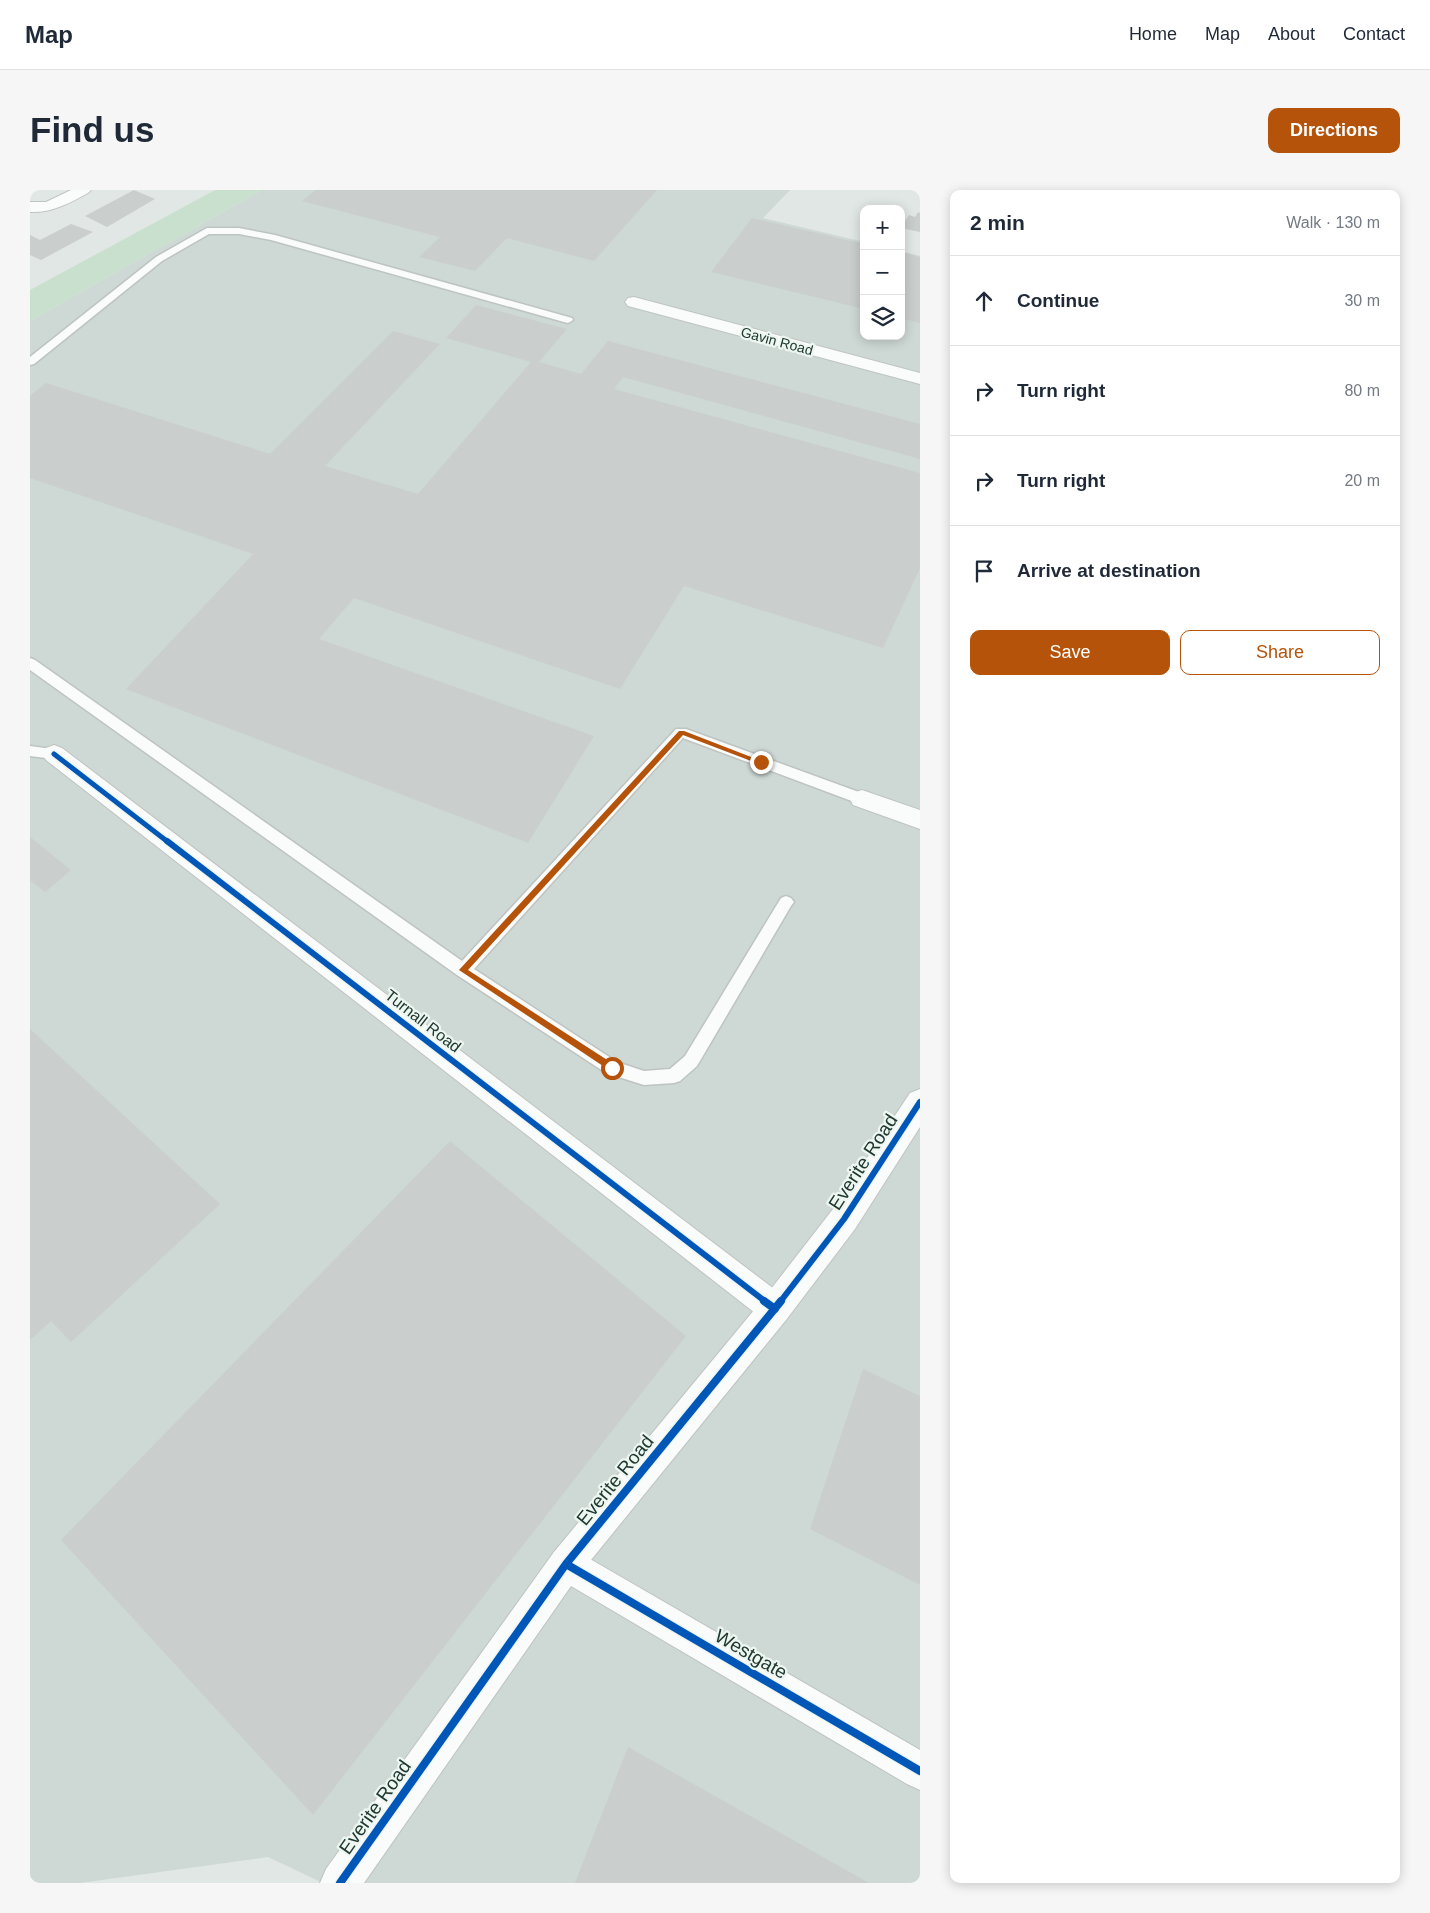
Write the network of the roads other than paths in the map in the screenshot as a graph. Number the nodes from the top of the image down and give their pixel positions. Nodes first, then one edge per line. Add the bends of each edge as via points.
1 (82, 190) edge
2 (30, 207) edge
3 (634, 302) dead end
4 (568, 320) dead end
5 (30, 362) edge
6 (920, 379) edge
7 (30, 663) edge
8 (42, 753) edge
9 (862, 799) joint
10 (920, 820) edge
11 (786, 902) dead end
12 (463, 970) junction
13 (920, 1102) edge
14 (774, 1309) junction
15 (566, 1564) junction
16 (920, 1770) edge
17 (340, 1883) edge

1 - 2 street via 49,206
3 - 6 street, Gavin Road
4 - 5 lane via 272,237 207,230 159,259
7 - 12 lane
8 - 14 street, Turnall Road
9 - 10 street
9 - 12 lane via 681,732
11 - 12 lane via 691,1061 674,1076 644,1078 612,1068
13 - 14 street, Everite Road via 844,1219
14 - 15 street, Everite Road
15 - 16 street, Westgate
15 - 17 street, Everite Road

